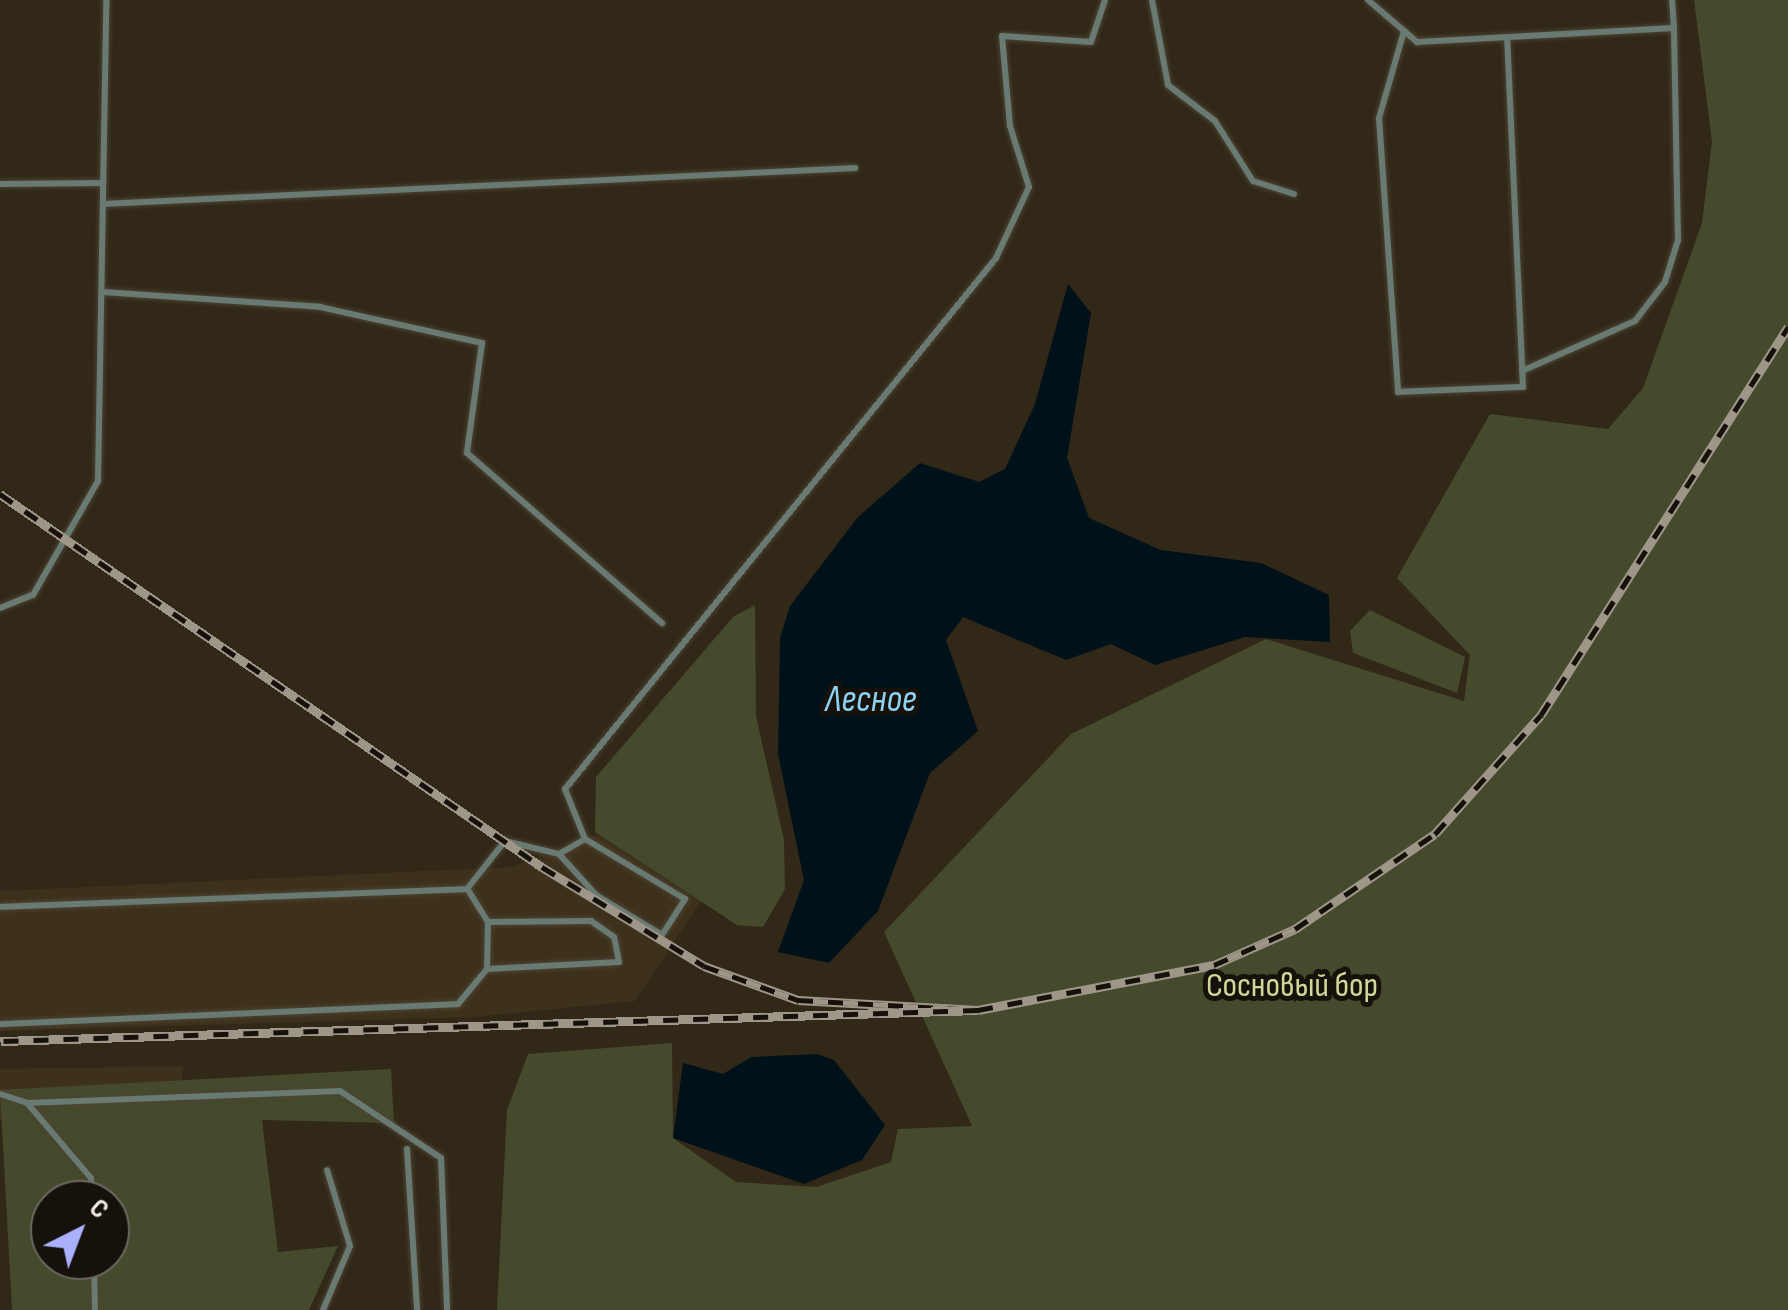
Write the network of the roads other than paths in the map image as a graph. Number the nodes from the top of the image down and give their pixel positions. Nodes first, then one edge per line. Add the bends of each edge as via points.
1 (106, 0) edge
2 (1105, 0) edge
3 (1152, 0) edge
4 (1368, 0) edge
5 (1672, 0) edge
6 (1674, 28) junction
7 (1404, 31) junction
8 (1507, 37) junction
9 (855, 168) dead end
10 (104, 183) junction
11 (0, 184) edge
12 (1294, 194) dead end
13 (103, 204) junction
14 (102, 292) junction
15 (1522, 371) junction
16 (0, 608) edge
17 (662, 624) dead end
18 (586, 839) junction
19 (559, 854) junction
20 (467, 889) junction
21 (0, 907) edge
22 (488, 922) junction
23 (487, 969) junction
24 (0, 1024) edge
25 (0, 1094) edge
26 (27, 1104) junction
27 (407, 1149) dead end
28 (327, 1170) dead end
29 (91, 1180) edge
30 (94, 1280) edge
31 (95, 1310) edge
32 (323, 1310) edge
33 (417, 1310) edge
34 (447, 1310) edge

1 - 10 lane
2 - 18 lane via 1091,42 1002,36 1010,126 1029,187 996,258 565,790
3 - 12 lane via 1168,85 1215,121 1253,181
4 - 7 lane
5 - 6 lane
6 - 8 lane
6 - 15 lane via 1678,240 1665,282 1635,321
7 - 8 lane via 1417,42
7 - 15 lane via 1379,118 1398,392 1522,387
8 - 15 lane
9 - 13 lane
10 - 11 lane
10 - 13 lane
13 - 14 lane
14 - 16 lane via 98,481 33,595
14 - 17 lane via 320,308 482,344 467,453
18 - 19 lane
18 - 19 lane via 685,899 662,935 596,895
19 - 20 lane via 505,842
20 - 21 lane
20 - 22 lane
22 - 23 lane
22 - 23 lane via 591,921 614,937 620,962
23 - 24 lane via 458,1004
25 - 26 lane
26 - 29 lane
26 - 34 lane via 340,1091 381,1111 441,1158
27 - 33 lane
28 - 32 lane via 350,1246
30 - 31 lane

